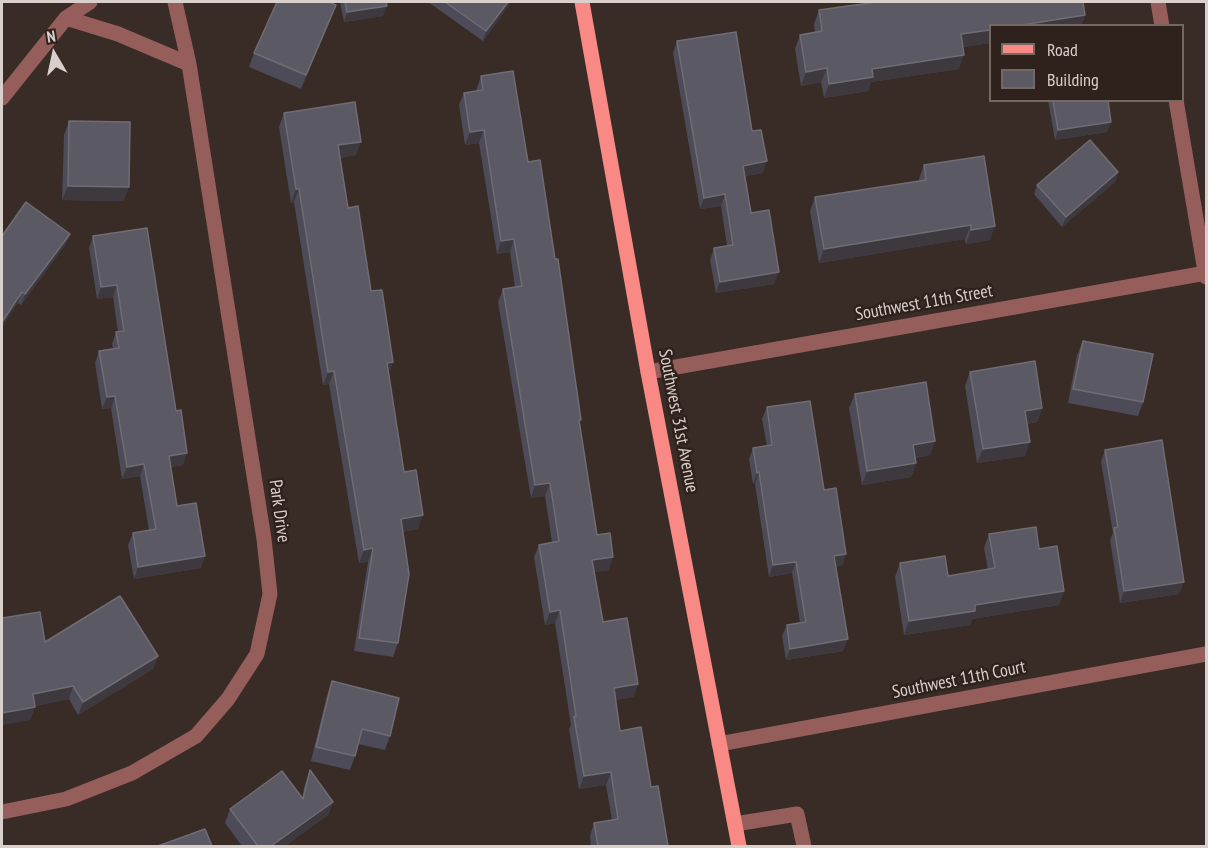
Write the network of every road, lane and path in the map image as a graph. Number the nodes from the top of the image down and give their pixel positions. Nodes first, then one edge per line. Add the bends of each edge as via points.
1 (90, 2) edge
2 (175, 2) edge
3 (582, 2) edge
4 (1158, 2) edge
5 (66, 18) junction
6 (1162, 24) edge
7 (189, 64) junction
8 (2, 98) edge
9 (1176, 102) edge
10 (1206, 275) edge
11 (648, 372) junction
12 (1206, 654) edge
13 (719, 744) junction
14 (2, 812) edge
15 (735, 824) junction
16 (739, 846) edge
17 (804, 846) edge

1 - 5 street
2 - 7 street, Park Drive
3 - 11 main road, Southwest 31st Avenue
4 - 6 street
5 - 7 street via 118,34
5 - 8 street
7 - 14 street, Park Drive via 264,539 270,594 257,654 228,699 196,736 132,773 66,799
9 - 10 street
10 - 11 street, Southwest 11th Street
11 - 13 main road, Southwest 31st Avenue
12 - 13 street, Southwest 11th Court
13 - 15 main road, Southwest 31st Avenue
15 - 16 main road, Southwest 31st Avenue
15 - 17 street via 797,814

